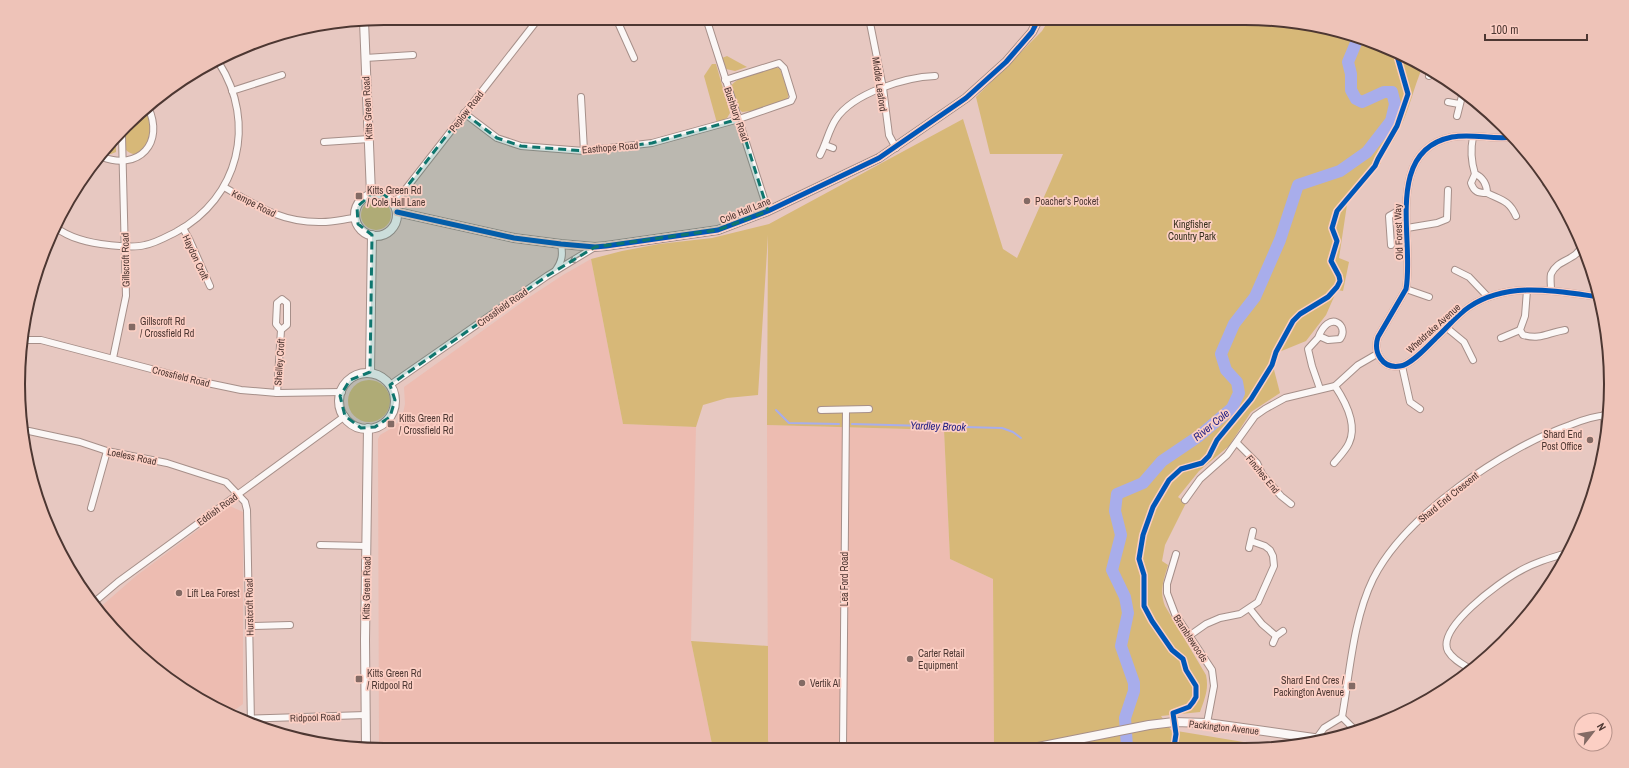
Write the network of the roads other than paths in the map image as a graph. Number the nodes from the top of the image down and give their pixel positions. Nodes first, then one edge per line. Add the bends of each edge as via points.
1 (533, 25) edge
2 (619, 25) edge
3 (708, 25) edge
4 (871, 25) edge
5 (1034, 25) edge
6 (364, 26) edge
7 (413, 55) dead end
8 (365, 58) junction
9 (634, 58) dead end
10 (221, 64) edge
11 (282, 75) dead end
12 (935, 76) dead end
13 (725, 80) junction
14 (883, 88) junction
15 (232, 91) junction
16 (581, 96) dead end
17 (1461, 97) edge
18 (1448, 102) dead end
19 (1459, 104) junction
20 (150, 112) edge
21 (464, 113) junction
22 (1457, 116) dead end
23 (739, 119) junction
24 (1472, 137) junction
25 (122, 138) edge
26 (1506, 138) edge
27 (369, 139) junction
28 (324, 142) dead end
29 (826, 145) junction
30 (833, 148) dead end
31 (896, 148) junction
32 (584, 151) junction
33 (820, 155) dead end
34 (105, 158) edge
35 (122, 160) junction
36 (1475, 174) junction
37 (224, 187) junction
38 (1448, 190) dead end
39 (1487, 193) junction
40 (371, 194) junction
41 (394, 204) junction
42 (1405, 206) junction
43 (768, 211) junction
44 (397, 212) junction
45 (1516, 216) dead end
46 (356, 218) junction
47 (183, 228) junction
48 (1407, 228) junction
49 (60, 230) edge
50 (372, 235) junction
51 (561, 244) junction
52 (1391, 245) dead end
53 (125, 246) junction
54 (595, 247) junction
55 (1579, 252) edge
56 (1455, 270) dead end
57 (556, 271) junction
58 (210, 286) dead end
59 (1406, 290) junction
60 (1527, 290) junction
61 (1550, 290) junction
62 (1593, 296) edge
63 (1429, 297) dead end
64 (1488, 297) junction
65 (1447, 328) junction
66 (281, 330) dead end
67 (1520, 330) junction
68 (1565, 330) dead end
69 (1319, 336) dead end
70 (1501, 338) dead end
71 (28, 340) edge
72 (1377, 354) junction
73 (113, 358) junction
74 (1473, 360) dead end
75 (1402, 366) junction
76 (370, 372) junction
77 (390, 385) junction
78 (1335, 386) junction
79 (1320, 389) junction
80 (342, 392) junction
81 (276, 393) junction
82 (869, 409) dead end
83 (1420, 409) dead end
84 (821, 410) dead end
85 (846, 410) junction
86 (345, 416) junction
87 (1602, 416) edge
88 (368, 428) junction
89 (28, 431) edge
90 (1237, 443) junction
91 (107, 451) junction
92 (1334, 463) dead end
93 (238, 493) junction
94 (1185, 500) dead end
95 (1290, 504) dead end
96 (91, 508) dead end
97 (1253, 531) dead end
98 (1251, 541) junction
99 (320, 546) dead end
100 (367, 546) junction
101 (1249, 548) dead end
102 (1176, 554) dead end
103 (1561, 555) edge
104 (97, 600) edge
105 (1250, 609) junction
106 (290, 625) dead end
107 (250, 626) junction
108 (1282, 630) dead end
109 (1190, 636) junction
110 (1276, 636) junction
111 (1273, 643) dead end
112 (1467, 667) edge
113 (366, 715) junction
114 (251, 717) edge
115 (1342, 717) junction
116 (262, 721) edge
117 (1207, 723) junction
118 (1352, 727) edge
119 (1320, 735) edge
120 (1307, 737) edge
121 (366, 742) edge
122 (843, 743) edge
123 (1058, 743) edge

1 - 21 street, Peplow Road
2 - 9 street
3 - 13 street, Bushbury Road
4 - 14 street, Middle Leaford
5 - 31 street, Cole Hall Lane via 1032,32 1006,62 966,98
6 - 8 street, Kitts Green Road
7 - 8 street
8 - 27 street, Kitts Green Road
10 - 15 street
11 - 15 street
12 - 14 street via 921,76
13 - 23 street, Bushbury Road
13 - 23 street, Easthope Road via 775,64 781,64 784,68 793,94 792,99 774,108
14 - 29 street via 858,98 846,107 835,120
14 - 31 street, Middle Leaford via 889,135
15 - 37 street via 238,113 238,153
16 - 32 street
17 - 19 street
18 - 19 street
19 - 22 street
20 - 35 street via 154,128 149,146 134,158
21 - 32 street, Easthope Road via 497,138 521,146
21 - 41 street, Peplow Road
23 - 32 street, Easthope Road via 652,143
23 - 43 street, Bushbury Road
24 - 26 street, Old Forest Way
24 - 36 street via 1471,156
24 - 42 street, Old Forest Way via 1445,139 1426,150 1410,176
25 - 35 street, Gillscroft Road
27 - 28 street
27 - 40 street, Kitts Green Road
29 - 30 street
29 - 33 street
31 - 43 street, Cole Hall Lane
34 - 35 street
35 - 53 street, Gillscroft Road
36 - 39 street via 1485,182
36 - 39 street via 1471,183 1473,189 1479,193
37 - 46 street, Kempe Road via 274,215 322,222
37 - 47 street via 200,217
38 - 48 street via 1447,219
39 - 45 street via 1506,201
40 - 41 street via 384,195
40 - 46 street via 359,203
41 - 44 street
42 - 48 street, Old Forest Way
42 - 52 street via 1389,216
43 - 54 street, Cole Hall Lane via 718,230
44 - 50 street via 394,225 389,231
44 - 51 street, Cole Hall Lane via 514,238
46 - 50 street via 362,230
47 - 53 street via 145,246
47 - 58 street, Haydon Croft
48 - 59 street, Old Forest Way
49 - 53 street via 83,241
50 - 76 street
51 - 54 street, Cole Hall Lane
51 - 57 street via 563,254
53 - 73 street, Gillscroft Road via 126,296
54 -> 57 street, Crossfield Road
55 - 61 street via 1557,265 1551,275
56 - 64 street via 1469,277
57 - 77 street, Crossfield Road
59 - 63 street
59 - 72 street, Old Forest Way via 1378,337
60 - 61 street, Wheldrake Avenue
60 - 64 street, Wheldrake Avenue via 1509,291
60 - 67 street via 1525,316
61 - 62 street, Wheldrake Avenue
64 - 65 street, Wheldrake Avenue via 1468,308
65 - 74 street via 1464,342
65 - 75 street, Wheldrake Avenue via 1420,354
66 - 81 street, Shelley Croft
67 - 68 street via 1523,335 1531,337 1545,337 1550,333
67 - 70 street
69 - 79 street via 1308,349
71 - 73 street, Crossfield Road via 41,340
72 - 75 street, Wheldrake Avenue via 1385,364 1393,367
72 - 78 street via 1358,365
73 - 81 street, Crossfield Road via 192,380
75 - 83 street via 1410,402
76 - 77 street
76 - 80 street via 354,376 346,383
77 - 88 street via 395,400 390,417 380,425
78 - 79 street
78 - 92 street via 1344,400 1352,430 1350,442
79 - 90 street via 1285,398 1264,409 1255,416
80 - 81 street, Crossfield Road
80 - 86 street via 340,405
82 - 85 street
84 - 85 street
85 - 122 street, Lea Ford Road
86 - 88 street via 352,424
86 - 93 street, Eddish Road
87 - 115 street, Shard End Crescent via 1549,432 1493,463 1427,512 1396,544 1374,578 1361,610
88 - 100 street, Kitts Green Road
89 - 91 street, Loeless Road via 80,442
90 - 94 street via 1200,479
90 - 95 street, Finches End
91 - 93 street, Loeless Road via 167,463 226,482
91 - 96 street
93 - 104 street, Eddish Road
93 - 107 street, Hurstcroft Road via 247,510
97 - 98 street
98 - 101 street
98 - 105 street via 1270,550 1274,566 1258,602
99 - 100 street
100 - 113 street, Kitts Green Road
102 - 109 street, Bramblewoods via 1167,584 1167,593 1175,614
103 - 112 street via 1518,572 1477,600 1446,640 1448,650 1457,661
105 - 109 street via 1206,624
105 - 110 street
106 - 107 street
107 - 114 street, Hurstcroft Road
108 - 110 street
109 - 117 street, Bramblewoods via 1212,670 1214,686
110 - 111 street
113 - 116 street, Ridpool Road
113 - 121 street, Kitts Green Road
115 - 118 street
115 - 119 street via 1324,728
117 - 120 street, Packington Avenue
117 - 123 street, Packington Avenue via 1174,722 1149,725

